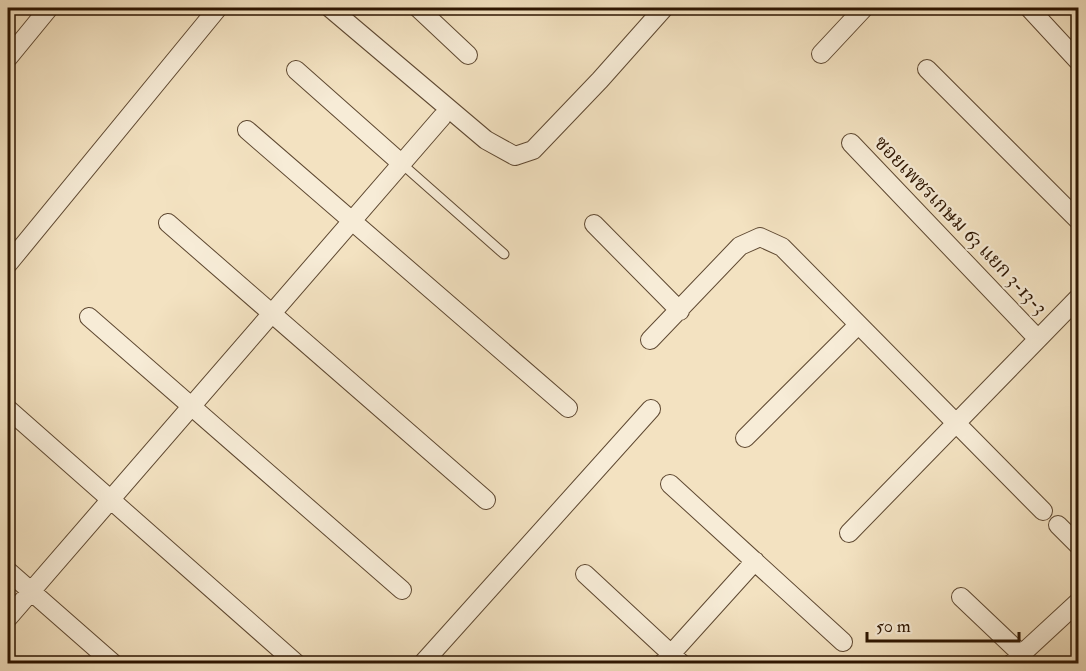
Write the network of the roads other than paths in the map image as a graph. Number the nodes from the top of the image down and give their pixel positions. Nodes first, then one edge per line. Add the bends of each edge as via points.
1 (49, 8) edge
2 (218, 8) edge
3 (330, 8) edge
4 (418, 8) edge
5 (664, 8) edge
6 (864, 8) edge
7 (1029, 8) edge
8 (820, 54) dead end
9 (468, 55) dead end
10 (8, 58) edge
11 (1078, 61) edge
12 (927, 69) dead end
13 (296, 70) dead end
14 (442, 117) dead end
15 (247, 130) dead end
16 (851, 143) dead end
17 (402, 164) junction
18 (353, 220) junction
19 (1078, 220) edge
20 (168, 223) dead end
21 (594, 224) dead end
22 (504, 254) dead end
23 (8, 264) edge
24 (1078, 298) edge
25 (680, 311) junction
26 (272, 313) junction
27 (89, 317) dead end
28 (858, 326) junction
29 (1038, 339) junction
30 (650, 340) dead end
31 (191, 406) junction
32 (567, 408) dead end
33 (651, 409) dead end
34 (8, 410) edge
35 (955, 424) junction
36 (746, 438) dead end
37 (670, 484) dead end
38 (111, 499) junction
39 (486, 500) dead end
40 (1043, 511) dead end
41 (1058, 525) dead end
42 (849, 533) dead end
43 (1078, 545) edge
44 (755, 561) junction
45 (8, 571) edge
46 (585, 574) dead end
47 (402, 590) dead end
48 (31, 591) junction
49 (961, 597) dead end
50 (1078, 602) edge
51 (8, 618) edge
52 (843, 642) dead end
53 (1016, 659) edge
54 (672, 660) edge
55 (114, 663) edge
56 (297, 663) edge
57 (422, 663) edge

1 - 10 street
2 - 23 street
3 - 5 street via 486,140 515,156 533,150
4 - 9 street
6 - 8 street
7 - 11 street
12 - 19 street
13 - 17 street
14 - 17 street
15 - 18 street
16 - 29 street, ซอยเพชรเกษม 63 แยก 3-13-3
17 - 18 street
17 - 22 lane
18 - 26 street
18 - 32 street
20 - 26 street
21 - 25 street
24 - 29 street
25 - 28 street via 740,246 760,237 782,247
25 - 30 street
26 - 31 street
26 - 39 street
27 - 31 street
28 - 35 street
28 - 36 street
29 - 35 street
31 - 38 street
31 - 47 street
33 - 57 street
34 - 38 street
35 - 40 street
35 - 42 street
37 - 44 street
38 - 48 street
38 - 56 street
41 - 43 street
44 - 52 street
44 - 54 street
45 - 48 street
46 - 54 street
48 - 51 street
48 - 55 street
49 - 53 street
50 - 53 street

